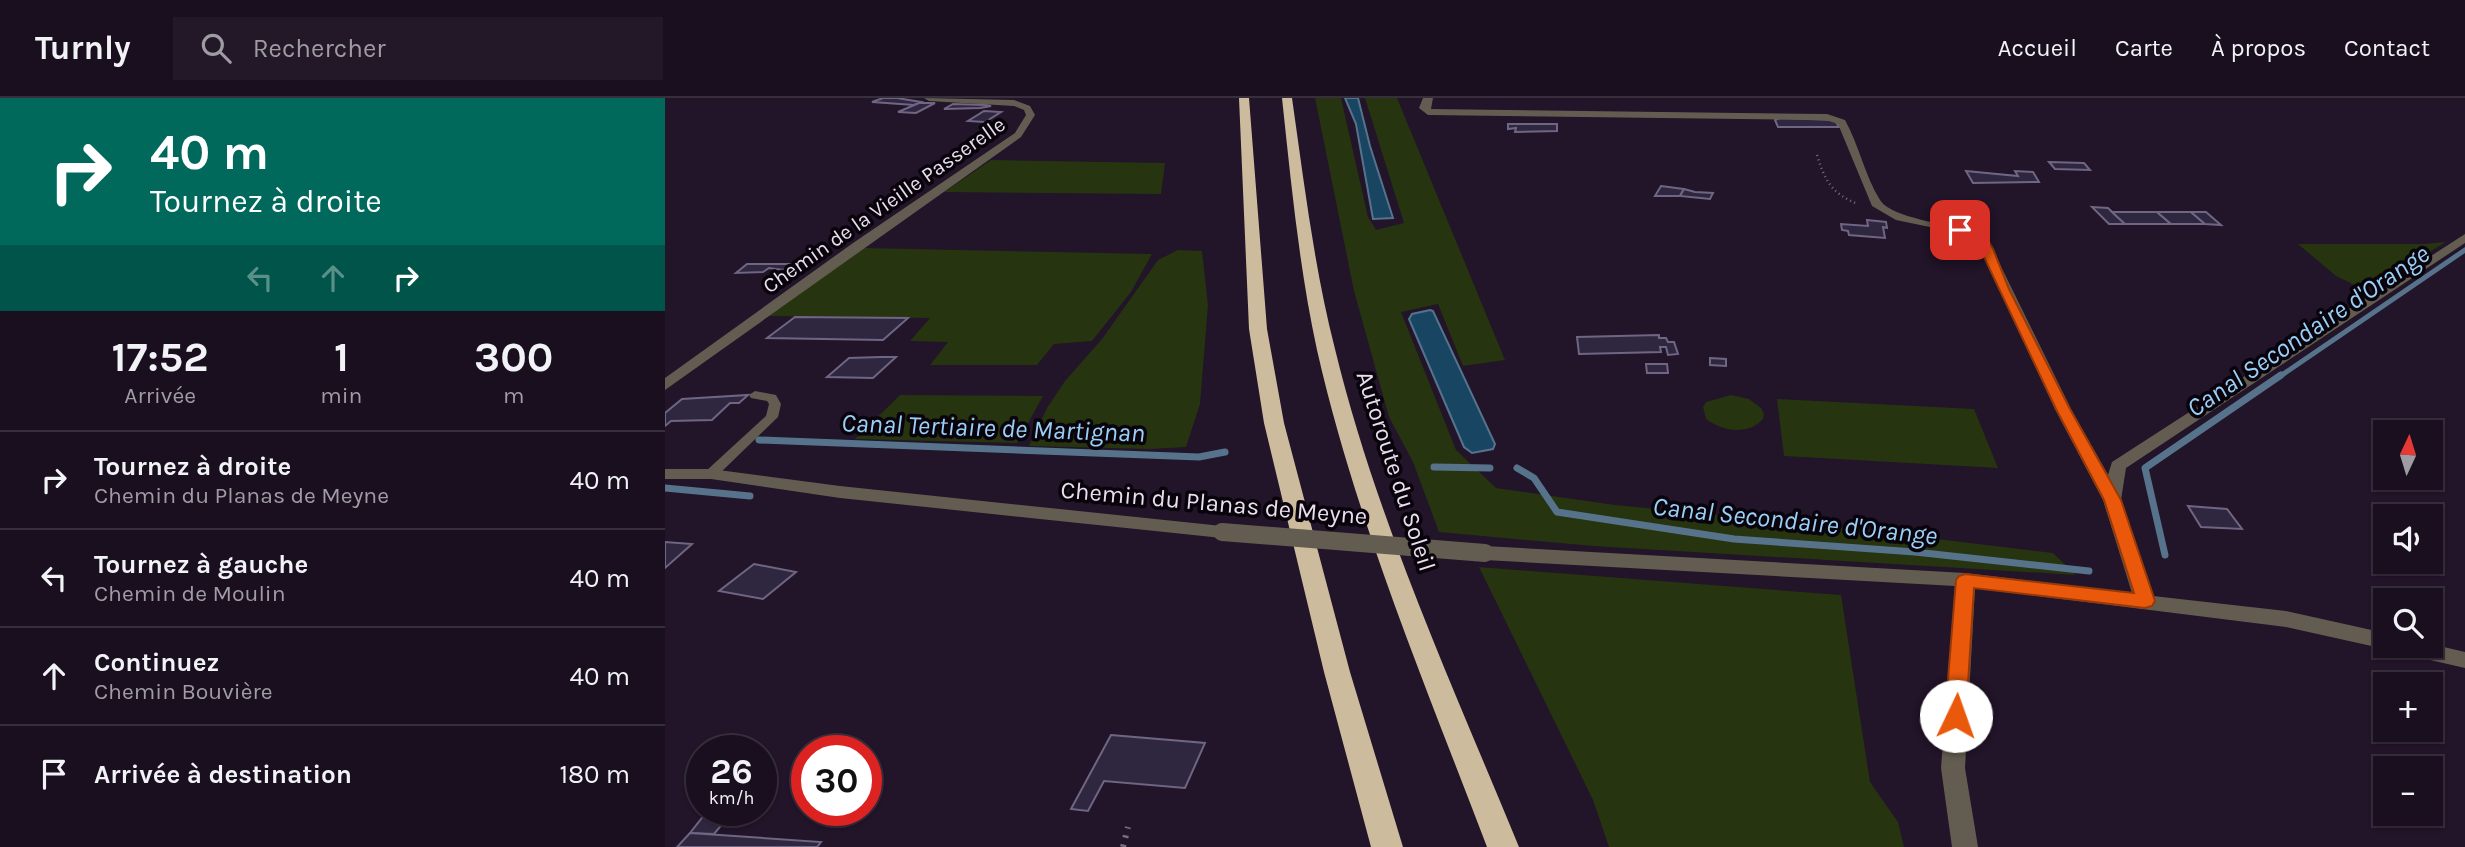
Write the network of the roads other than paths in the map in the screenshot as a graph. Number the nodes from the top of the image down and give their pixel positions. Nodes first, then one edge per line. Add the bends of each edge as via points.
1 (929, 98) edge
2 (1244, 98) edge
3 (1287, 98) edge
4 (1429, 98) edge
5 (2465, 238) edge
6 (665, 385) edge
7 (755, 395) dead end
8 (665, 474) edge
9 (711, 474) junction
10 (2112, 500) junction
11 (1965, 580) junction
12 (2145, 601) junction
13 (2373, 639) edge
14 (2443, 655) edge
15 (2465, 660) edge
16 (1387, 847) edge
17 (1503, 847) edge
18 (1965, 847) edge

1 - 6 street, Chemin de la Vieille Passerelle via 1027,105 1031,117 1018,135
2 - 16 highway via 1258,329 1274,423
3 - 17 highway, Autoroute du Soleil via 1316,303 1334,384 1415,624
4 - 10 street via 1424,108 1429,112 1842,121 1876,204 1883,210 1982,239
5 - 10 street via 2118,466
7 - 9 lane via 772,398 772,416
8 - 9 street, Chemin du Planas de Meyne
9 - 11 street, Chemin du Planas de Meyne, bridge via 1222,532 1485,553
10 - 12 street
11 - 12 street, Chemin du Planas de Meyne
11 - 18 street via 1953,768
12 - 13 street, Chemin du Planas de Meyne via 2287,619
14 - 15 street

